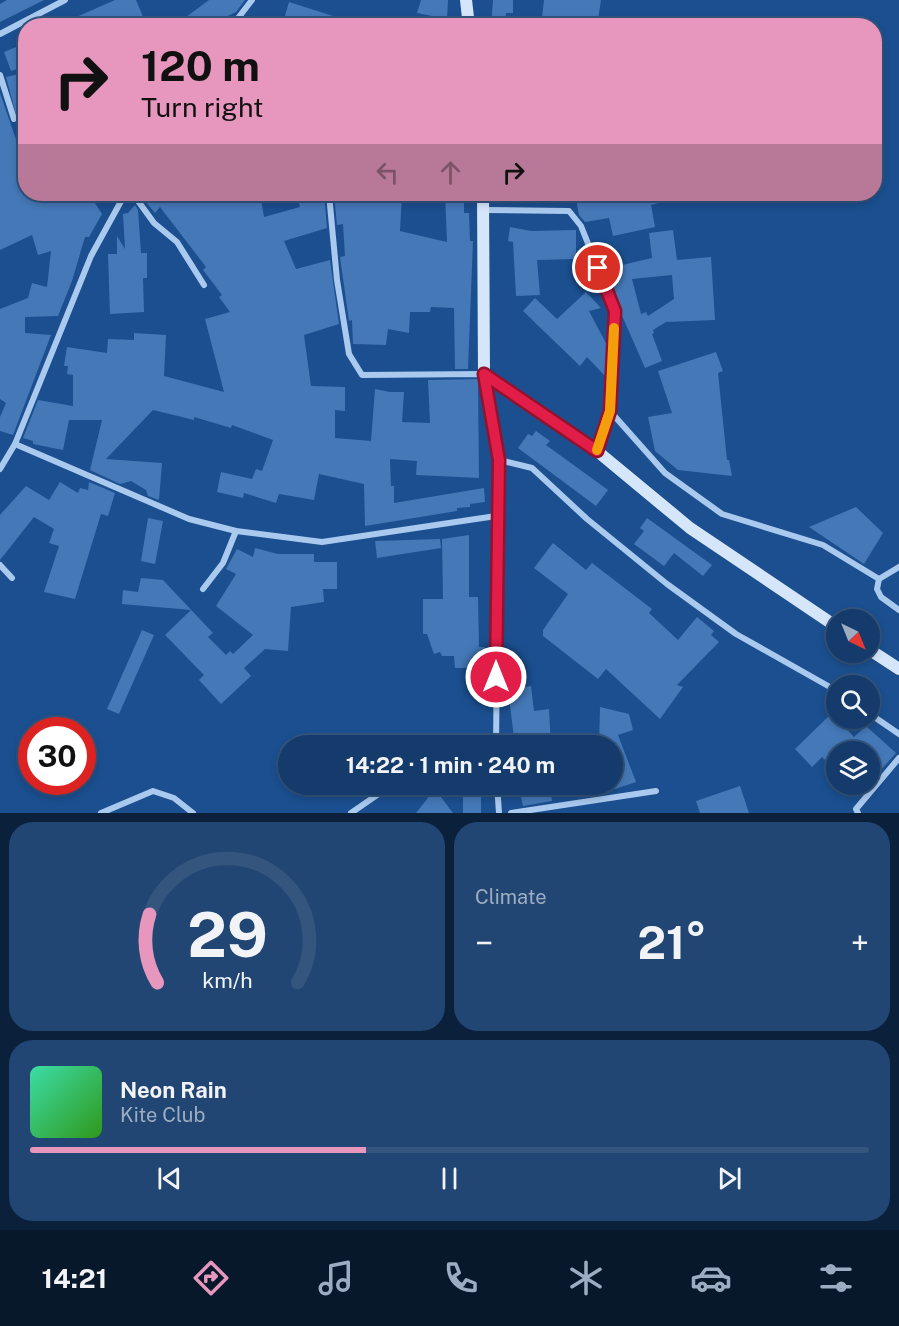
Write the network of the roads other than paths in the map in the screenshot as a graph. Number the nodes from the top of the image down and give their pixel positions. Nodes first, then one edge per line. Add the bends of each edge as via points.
1 (65, 0) edge
2 (252, 0) edge
3 (466, 0) edge
4 (31, 18) edge
5 (238, 18) edge
6 (468, 18) edge
7 (18, 25) edge
8 (0, 34) edge
9 (0, 75) edge
10 (14, 119) dead end
11 (121, 201) edge
12 (139, 201) edge
13 (330, 201) edge
14 (483, 201) edge
15 (484, 210) junction
16 (204, 285) dead end
17 (484, 374) junction
18 (610, 411) junction
19 (15, 444) junction
20 (597, 451) junction
21 (499, 460) junction
22 (0, 469) edge
23 (496, 516) junction
24 (236, 531) junction
25 (0, 565) edge
26 (899, 567) edge
27 (12, 578) dead end
28 (879, 579) junction
29 (202, 589) dead end
30 (899, 610) edge
31 (826, 620) edge
32 (880, 657) edge
33 (899, 669) edge
34 (826, 685) edge
35 (880, 721) edge
36 (899, 734) edge
37 (496, 735) edge
38 (899, 758) edge
39 (656, 791) dead end
40 (377, 795) edge
41 (498, 795) edge
42 (101, 813) edge
43 (193, 813) edge
44 (351, 813) edge
45 (499, 813) edge
46 (511, 813) edge
47 (858, 813) edge

1 - 4 street
2 - 5 street
3 - 6 street
7 - 8 street
9 - 10 street
11 - 19 street via 91,256
12 - 16 street via 154,223 177,243
13 - 17 street via 349,354 362,375
14 - 15 street
15 - 17 street
15 - 18 street via 569,211 581,226 615,311
17 - 20 street
17 - 21 street
18 - 20 street
18 - 28 street via 664,473 722,514 823,545
19 - 22 street
19 - 24 street via 178,515
20 - 31 street via 690,528
21 - 23 street
21 - 34 street via 532,468 667,585 736,634
23 - 24 street via 322,542
23 - 37 street
24 - 29 street via 223,563
25 - 27 street
26 - 28 street
28 - 30 street via 878,593
32 - 33 street
35 - 36 street
38 - 47 street via 856,809
39 - 46 street
40 - 44 street
41 - 45 street
42 - 43 street via 153,791 174,798

